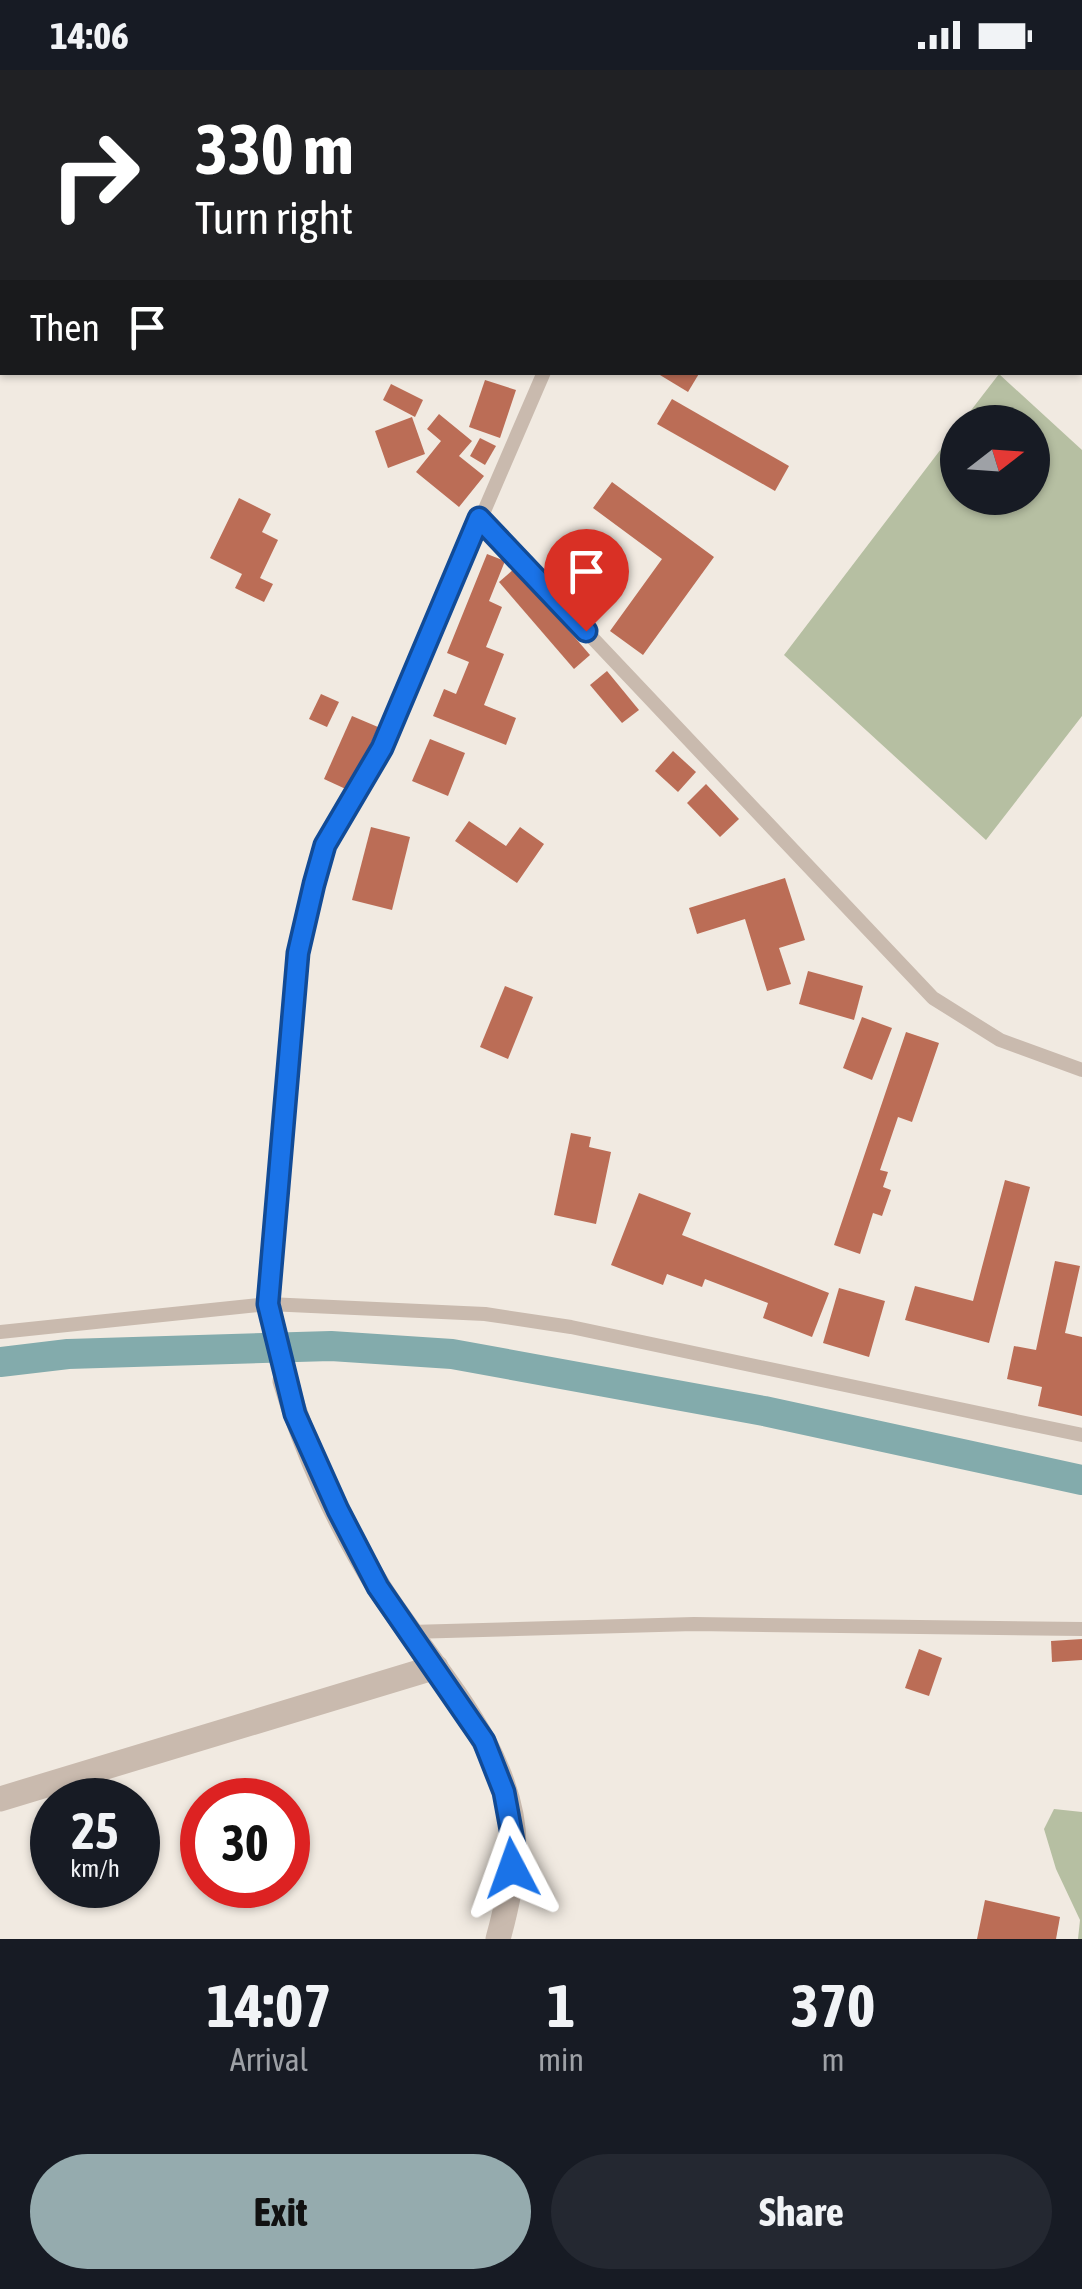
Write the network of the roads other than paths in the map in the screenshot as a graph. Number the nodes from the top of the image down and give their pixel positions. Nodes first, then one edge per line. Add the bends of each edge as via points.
1 (543, 375) edge
2 (479, 518) junction
3 (1082, 1070) edge
4 (268, 1304) junction
5 (0, 1332) edge
6 (285, 1381) joint
7 (1082, 1436) edge
8 (1082, 1629) edge
9 (410, 1632) junction
10 (436, 1667) junction
11 (0, 1799) edge
12 (498, 1939) edge

1 - 2 lane
2 - 3 lane via 934,998 1000,1040
2 - 4 lane via 382,748 325,845 314,884 298,953
4 - 5 lane
4 - 6 lane
4 - 7 lane via 485,1314 570,1327
6 - 9 street via 338,1510
8 - 9 lane via 694,1624
9 - 10 street
10 - 11 street
10 - 12 street via 484,1741 504,1792 514,1846

